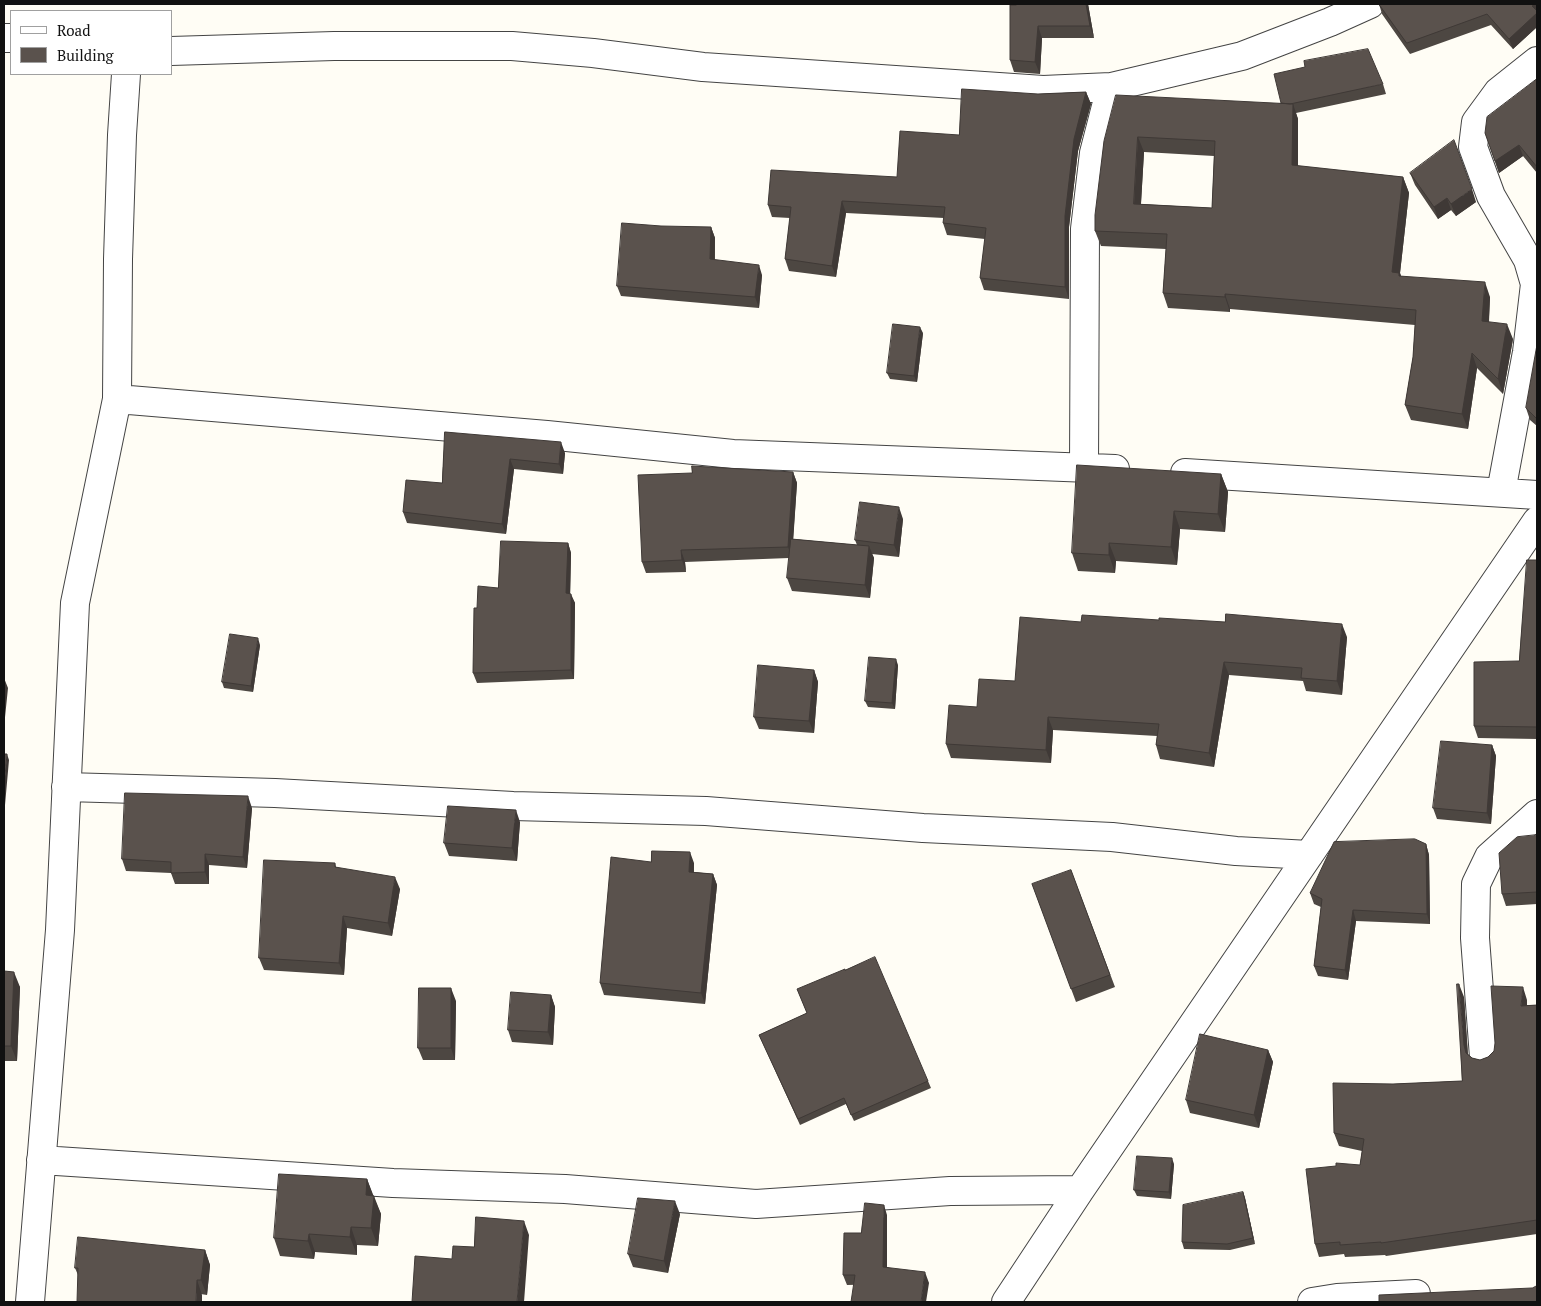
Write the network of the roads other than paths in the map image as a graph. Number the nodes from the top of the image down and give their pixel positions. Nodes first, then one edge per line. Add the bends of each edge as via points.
1 (1370, 4) edge
2 (172, 51) edge
3 (1537, 61) edge
4 (126, 75) edge
5 (1111, 86) junction
6 (117, 399) junction
7 (1084, 468) junction
8 (1501, 492) junction
9 (1537, 495) edge
10 (1537, 521) edge
11 (66, 787) junction
12 (1537, 814) edge
13 (1310, 855) junction
14 (1484, 1057) edge
15 (41, 1160) junction
16 (1080, 1190) junction
17 (1442, 1293) edge
18 (1329, 1301) edge
19 (30, 1302) edge
20 (1006, 1302) edge

1 - 5 street via 1242,56
2 - 5 street via 334,46 512,46 704,67 1034,89
3 - 8 street via 1498,92 1476,122 1473,147 1491,196 1528,260 1535,284 1527,352
4 - 6 street via 118,259
5 - 7 street via 1094,153 1085,230
6 - 7 street via 518,432 733,454
6 - 11 street via 75,603
7 - 8 street
8 - 9 street
10 - 13 street
11 - 13 street via 706,812 924,828 1112,837 1236,851
11 - 15 street via 60,930
12 - 14 street via 1489,858 1476,884 1475,938
13 - 16 street
15 - 16 street via 394,1183 565,1189 756,1204 950,1191
15 - 19 street
16 - 20 street
17 - 18 street

